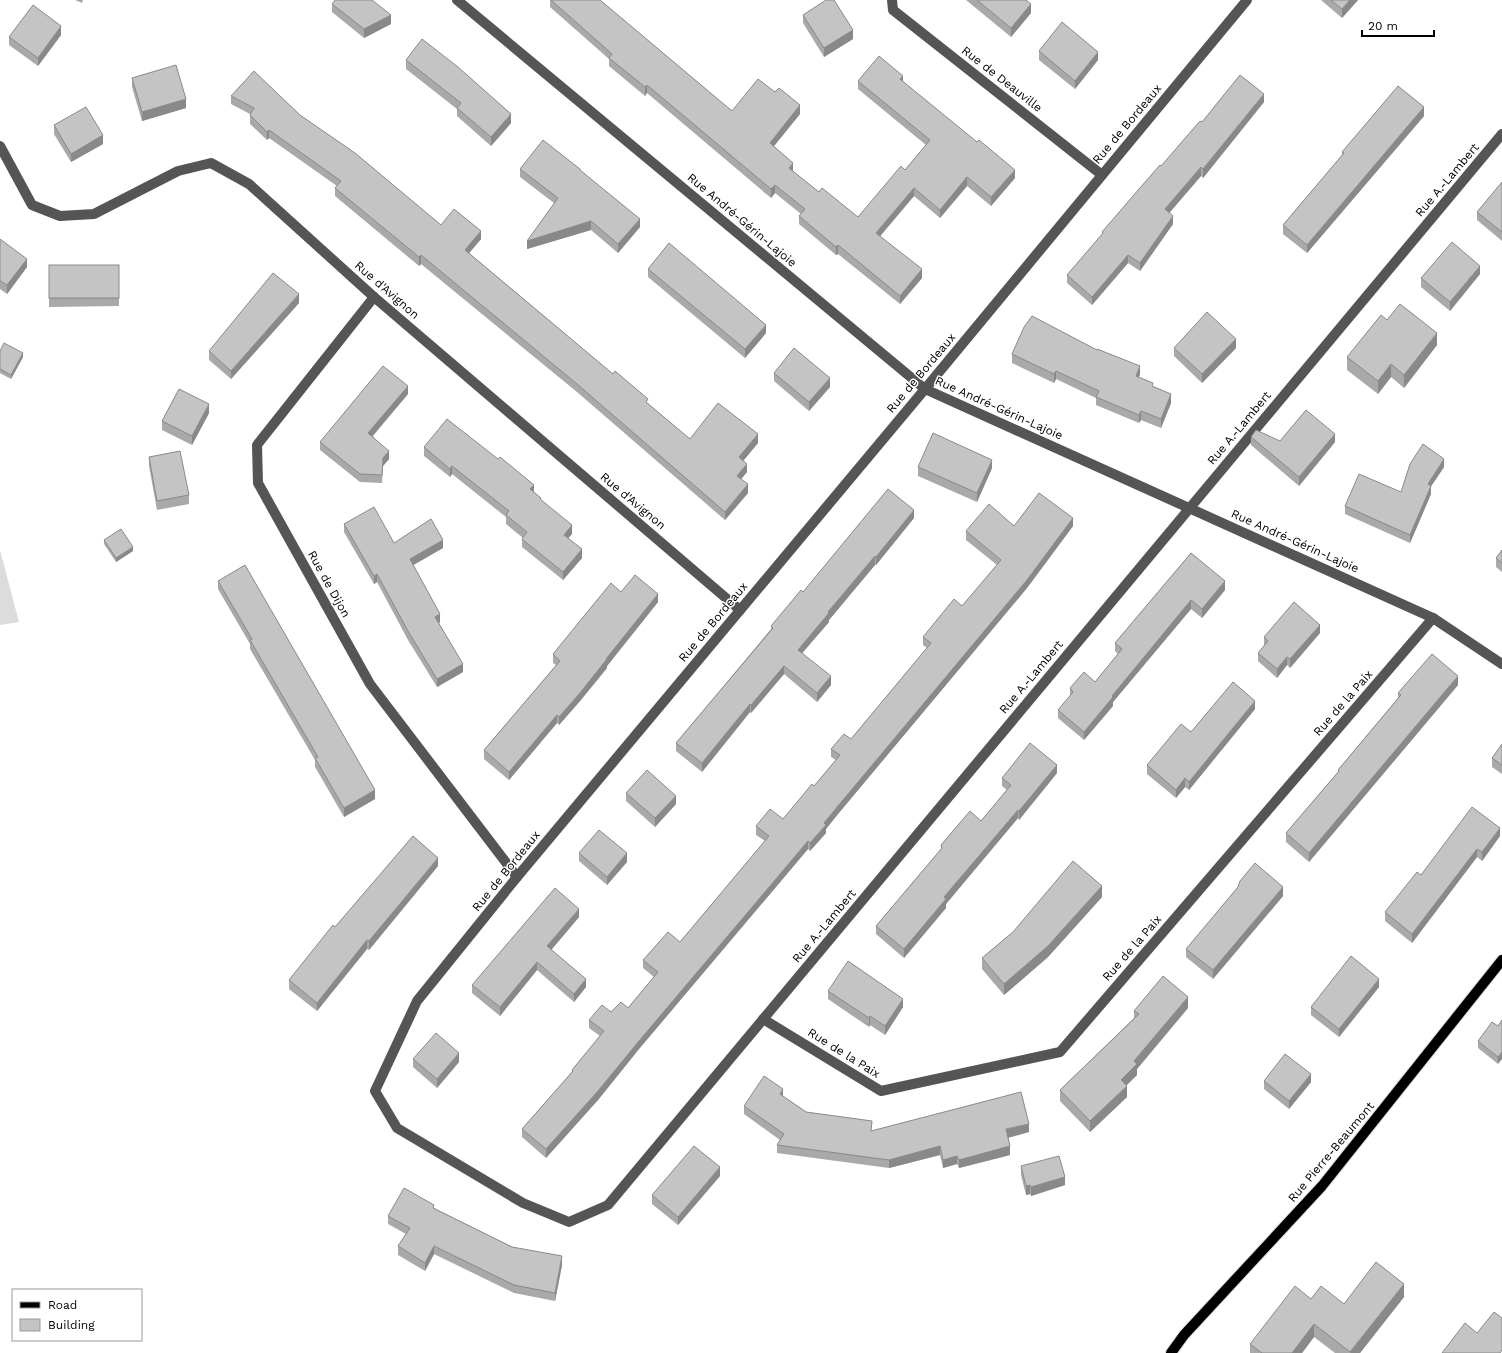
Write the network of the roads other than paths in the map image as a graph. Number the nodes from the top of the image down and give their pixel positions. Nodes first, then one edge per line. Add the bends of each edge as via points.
1 (457, 0) edge
2 (892, 0) edge
3 (1247, 0) edge
4 (1502, 134) edge
5 (0, 146) edge
6 (1102, 175) junction
7 (374, 297) junction
8 (925, 389) junction
9 (1189, 508) junction
10 (740, 610) junction
11 (1433, 618) junction
12 (1502, 664) edge
13 (517, 877) junction
14 (1502, 960) edge
15 (763, 1018) junction
16 (569, 1222) joint
17 (1171, 1353) edge

1 - 8 street, Rue André-Gérin-Lajoie
2 - 6 street, Rue de Deauville via 893,10
3 - 6 street, Rue de Bordeaux
4 - 9 street, Rue A.-Lambert
5 - 7 street, Rue d'Avignon via 32,205 60,216 94,214 178,171 211,163 249,184
6 - 8 street, Rue de Bordeaux
7 - 10 street, Rue d'Avignon
7 - 13 street, Rue de Dijon via 256,445 258,484 370,684
8 - 9 street, Rue André-Gérin-Lajoie
8 - 10 street, Rue de Bordeaux
9 - 11 street, Rue André-Gérin-Lajoie
9 - 15 street, Rue A.-Lambert
10 - 13 street, Rue de Bordeaux
11 - 12 street, Rue André-Gérin-Lajoie
11 - 15 street, Rue de la Paix via 1060,1052 881,1091
13 - 16 street, Rue de Bordeaux via 417,1001 375,1091 396,1128 524,1203
14 - 17 main road, Rue Pierre-Beaumont via 1322,1186 1184,1335
15 - 16 street, Rue A.-Lambert via 608,1205

